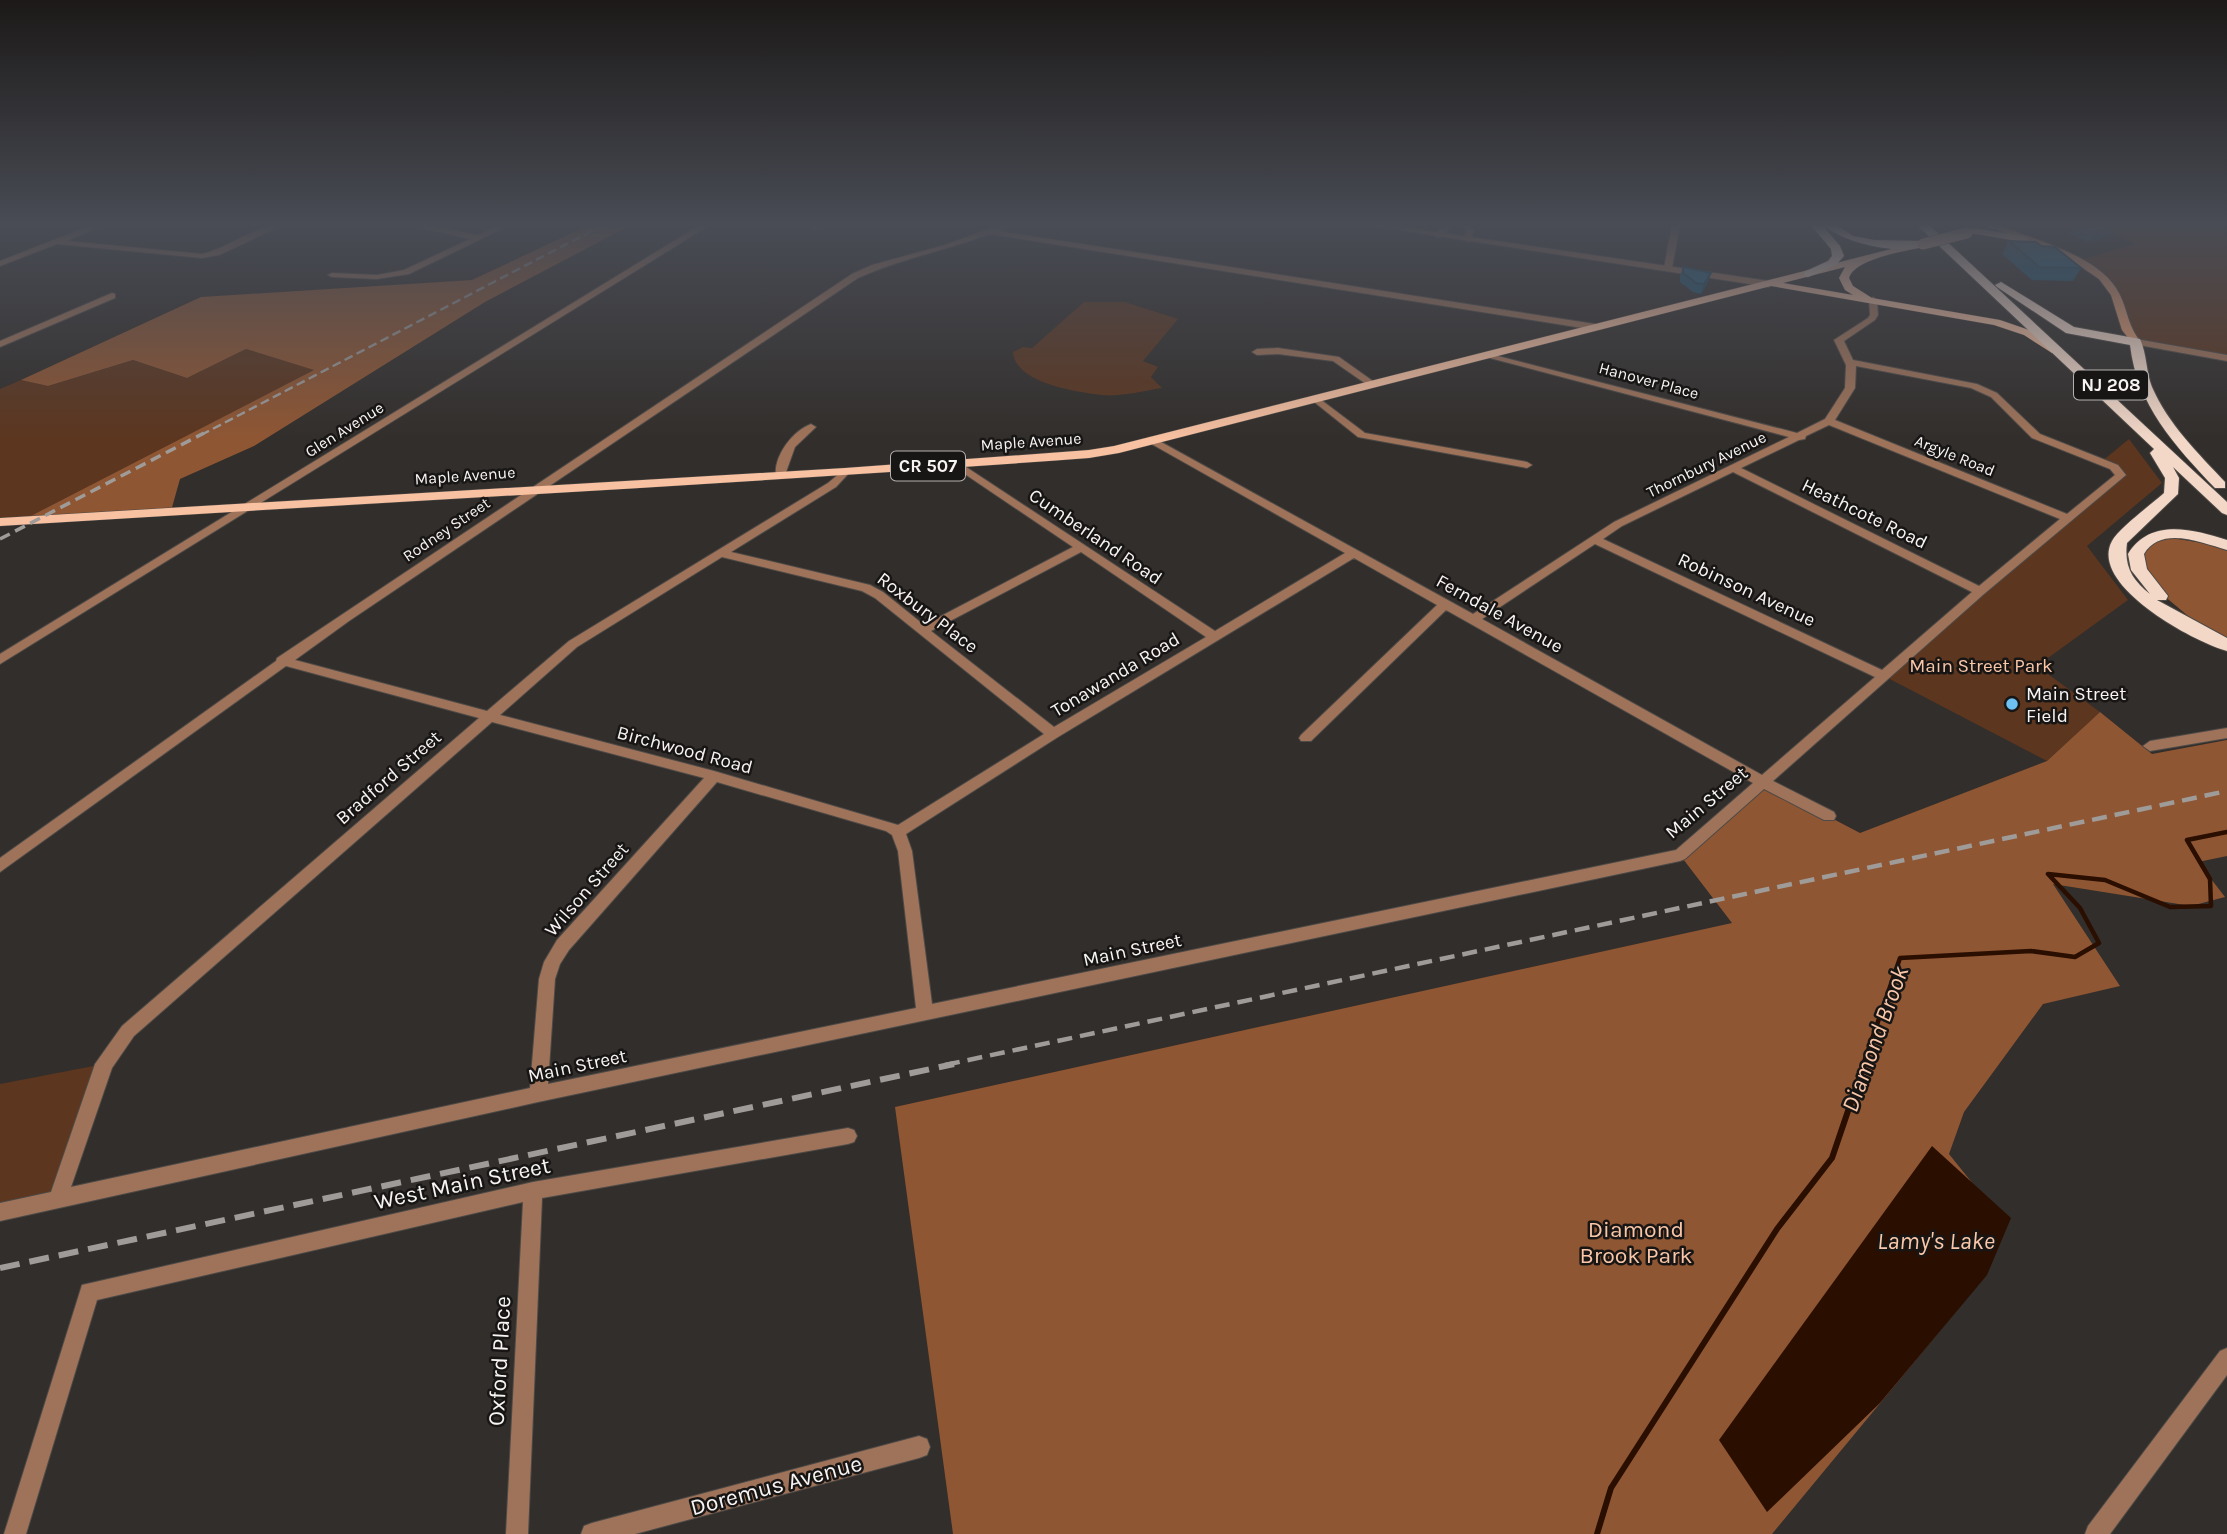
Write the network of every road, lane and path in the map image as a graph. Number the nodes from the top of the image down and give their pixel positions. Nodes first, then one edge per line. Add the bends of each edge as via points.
1 (111, 297) edge
2 (591, 297) edge
3 (824, 297) edge
4 (1402, 297) edge
5 (1718, 297) edge
6 (1851, 297) edge
7 (1866, 297) edge
8 (1999, 297) edge
9 (2014, 297) edge
10 (2019, 297) edge
11 (2116, 297) edge
12 (1873, 300) junction
13 (2003, 301) junction
14 (1980, 318) junction
15 (1595, 327) junction
16 (2136, 342) junction
17 (0, 344) edge
18 (1257, 352) dead end
19 (2059, 353) junction
20 (1489, 355) junction
21 (2227, 358) edge
22 (1850, 362) junction
23 (1372, 384) junction
24 (1316, 399) junction
25 (2123, 412) junction
26 (1829, 421) junction
27 (811, 427) dead end
28 (1801, 437) junction
29 (1152, 440) junction
30 (957, 464) junction
31 (1527, 465) dead end
32 (1733, 468) junction
33 (845, 472) junction
34 (780, 475) junction
35 (539, 488) junction
36 (2223, 488) edge
37 (249, 506) junction
38 (2227, 510) edge
39 (2069, 519) junction
40 (0, 522) edge
41 (1594, 539) junction
42 (2227, 545) edge
43 (1082, 547) junction
44 (719, 553) junction
45 (1354, 553) junction
46 (1980, 591) junction
47 (1445, 604) junction
48 (1473, 620) junction
49 (923, 630) junction
50 (2227, 634) edge
51 (1215, 637) junction
52 (2227, 645) edge
53 (0, 660) edge
54 (282, 661) junction
55 (1884, 676) junction
56 (488, 716) junction
57 (2227, 733) edge
58 (1053, 734) junction
59 (1306, 738) dead end
60 (2150, 746) dead end
61 (714, 776) junction
62 (1763, 782) junction
63 (1829, 816) dead end
64 (898, 832) junction
65 (0, 866) edge
66 (925, 1013) junction
67 (538, 1094) junction
68 (848, 1136) dead end
69 (533, 1191) junction
70 (57, 1201) junction
71 (0, 1212) edge
72 (2227, 1359) edge
73 (919, 1447) dead end
74 (15, 1534) edge
75 (517, 1534) edge
76 (592, 1534) edge
77 (2096, 1534) edge

1 - 17 street
2 - 37 street, Glen Avenue
3 - 35 street, Rodney Street
4 - 15 street
5 - 15 main road, Maple Avenue / CR 507
6 - 12 main road
7 - 12 main road
8 - 13 highway, NJ 208
9 - 36 highway, NJ 208
10 - 16 highway via 2070,330
11 - 16 main road via 2127,335
12 - 14 main road
12 - 22 street, Thornbury Avenue via 1871,320 1839,340
13 - 14 main road via 2004,316
13 - 19 highway, NJ 208
14 - 19 main road via 2019,328
15 - 20 main road, Maple Avenue / CR 507
16 - 21 street
16 - 36 highway via 2136,356 2154,408
18 - 23 street via 1336,359
19 - 25 highway, NJ 208
20 - 23 main road, Maple Avenue / CR 507
20 - 28 street, Hanover Place
22 - 26 street, Thornbury Avenue via 1849,390
22 - 39 street, Main Street via 1974,386 1994,395 2036,436 2119,471 2120,477
23 - 24 main road, Maple Avenue / CR 507
24 - 29 main road, Maple Avenue / CR 507
24 - 31 street via 1362,435
25 - 38 highway, NJ 208
25 - 52 highway via 2168,469 2173,487 2165,501 2119,542 2119,567 2157,608
26 - 28 street, Thornbury Avenue
26 - 39 street, Argyle Road
27 - 34 street via 785,452
28 - 32 street, Thornbury Avenue
29 - 30 main road, Maple Avenue / CR 507 via 1089,454
29 - 45 street, Ferndale Avenue
30 - 33 main road, Maple Avenue / CR 507
30 - 43 street, Cumberland Road
32 - 41 street, Thornbury Avenue
32 - 46 street, Heathcote Road
33 - 34 main road, Maple Avenue / CR 507
33 - 44 street, Bradford Street via 832,485
34 - 35 main road, Maple Avenue / CR 507
35 - 37 main road, Maple Avenue / CR 507
35 - 54 street, Rodney Street
37 - 40 main road, Maple Avenue / CR 507
37 - 53 street, Glen Avenue
39 - 46 street, Main Street
41 - 48 street, Thornbury Avenue
41 - 55 street, Robinson Avenue
42 - 50 highway via 2193,536 2161,536 2143,543 2136,554 2144,579 2161,597
43 - 49 street
43 - 51 street, Cumberland Road
44 - 49 street, Roxbury Place via 866,588
44 - 56 street, Bradford Street via 573,644
45 - 47 street, Ferndale Avenue
45 - 51 street, Tonawanda Road
46 - 55 street, Main Street
47 - 48 street, Ferndale Avenue
47 - 59 street
48 - 62 street, Ferndale Avenue
49 - 58 street, Roxbury Place
51 - 58 street, Tonawanda Road
54 - 56 street, Birchwood Road
54 - 65 street, Rodney Street
55 - 62 street, Main Street
56 - 61 street, Birchwood Road
56 - 70 street, Bradford Street via 128,1031 104,1064
57 - 60 street
58 - 64 street, Tonawanda Road
61 - 64 street, Birchwood Road via 880,822
61 - 67 street, Wilson Street via 552,962
62 - 63 street, Ferndale Avenue
62 - 66 street, Main Street via 1680,855
64 - 66 street via 905,851
66 - 67 street, Main Street
67 - 70 street, Main Street
68 - 69 street, West Main Street
69 - 74 street, West Main Street via 89,1292
69 - 75 street, Oxford Place
70 - 71 street, Main Street
72 - 77 street
73 - 76 street, Doremus Avenue

